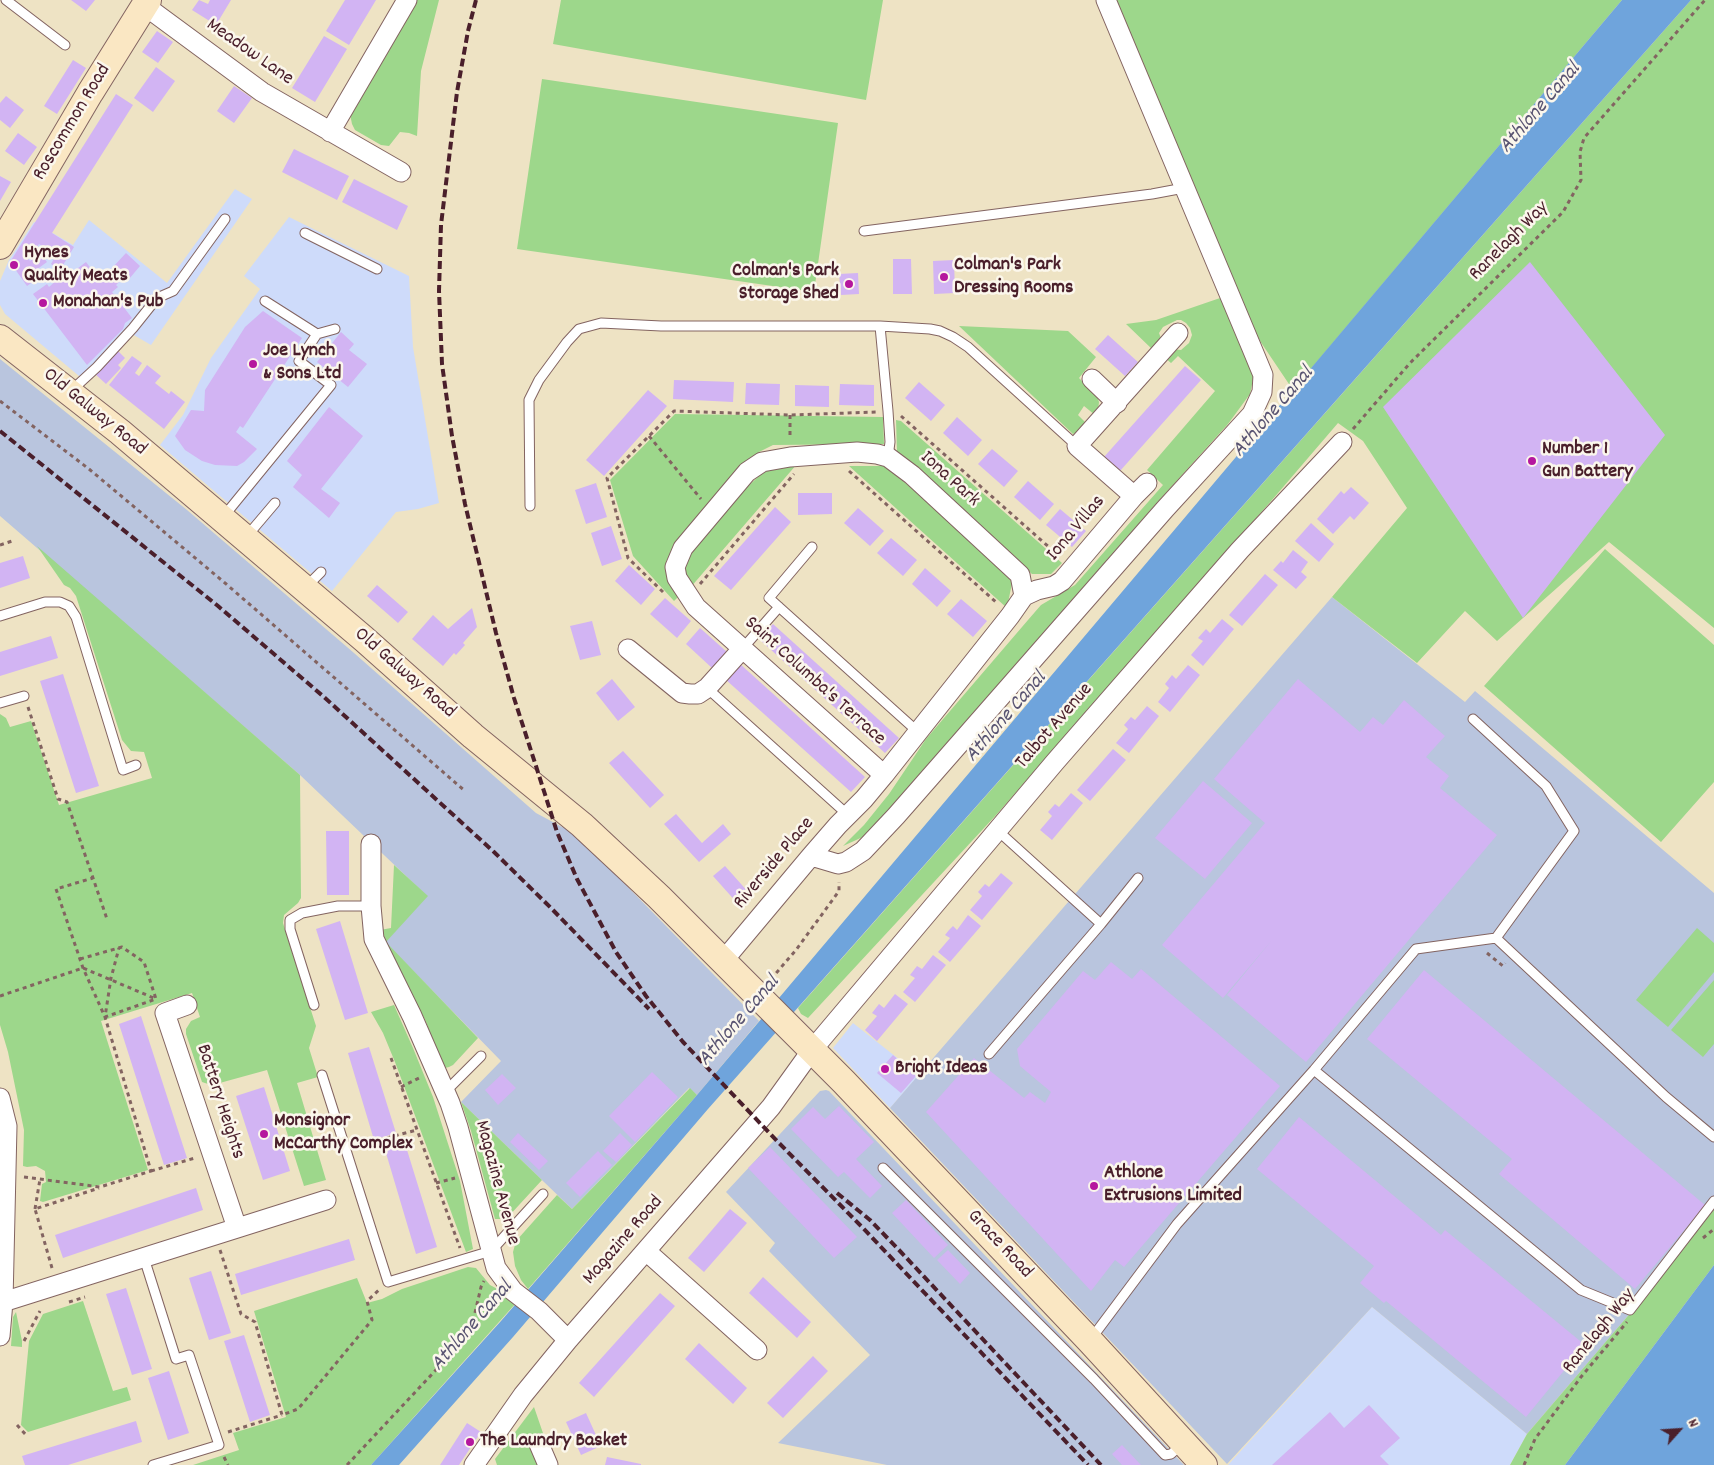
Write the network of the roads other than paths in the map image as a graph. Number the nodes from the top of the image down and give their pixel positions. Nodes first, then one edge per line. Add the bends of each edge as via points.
1 (6, 0) edge
2 (408, 0) edge
3 (1106, 0) edge
4 (146, 3) edge
5 (65, 45) dead end
6 (330, 132) junction
7 (401, 172) dead end
8 (1184, 188) junction
9 (225, 219) dead end
10 (864, 230) dead end
11 (305, 233) dead end
12 (0, 246) edge
13 (377, 269) dead end
14 (265, 300) dead end
15 (880, 326) junction
16 (335, 329) dead end
17 (1178, 333) dead end
18 (317, 334) junction
19 (0, 338) edge
20 (1092, 379) dead end
21 (70, 392) junction
22 (1117, 403) junction
23 (1342, 442) road end
24 (1077, 446) junction
25 (888, 457) junction
26 (275, 503) dead end
27 (530, 506) dead end
28 (222, 518) junction
29 (246, 538) junction
30 (812, 547) dead end
31 (1024, 596) junction
32 (779, 606) junction
33 (0, 616) edge
34 (714, 623) joint
35 (743, 648) junction
36 (628, 649) dead end
37 (707, 688) junction
38 (24, 696) road end
39 (0, 702) edge
40 (1473, 719) dead end
41 (918, 732) junction
42 (136, 765) dead end
43 (884, 775) junction
44 (848, 815) junction
45 (997, 830) junction
46 (371, 844) dead end
47 (811, 856) junction
48 (1138, 878) dead end
49 (371, 906) junction
50 (1101, 924) junction
51 (1496, 938) junction
52 (723, 961) junction
53 (187, 1005) dead end
54 (314, 1005) dead end
55 (790, 1028) joint
56 (812, 1050) junction
57 (989, 1054) dead end
58 (481, 1056) dead end
59 (1314, 1070) junction
60 (322, 1075) dead end
61 (445, 1092) junction
62 (0, 1098) edge
63 (1714, 1137) edge
64 (883, 1168) dead end
65 (543, 1194) dead end
66 (326, 1200) dead end
67 (1714, 1201) edge
68 (237, 1228) junction
69 (646, 1251) junction
70 (144, 1258) junction
71 (494, 1259) junction
72 (3, 1302) junction
73 (0, 1336) edge
74 (568, 1340) junction
75 (1090, 1341) junction
76 (757, 1350) dead end
77 (1183, 1442) junction
78 (539, 1444) dead end
79 (153, 1465) edge
80 (474, 1465) edge
81 (548, 1465) edge
82 (1204, 1465) edge

1 - 5 lane
2 - 6 street
3 - 8 street
4 - 6 street, Meadow Lane via 262,92
4 - 12 main road, Roscommon Road
6 - 7 street, Meadow Lane
8 - 10 lane
8 - 47 street via 1262,375 1262,392 1252,414 862,851 838,864
9 - 21 lane via 173,291 157,298 127,335
11 - 13 lane
14 - 18 lane
15 - 24 lane via 935,330 953,337
15 - 25 lane via 890,442
15 - 27 lane via 601,323 579,329 539,380 529,400
16 - 18 lane
17 - 22 street
18 - 28 lane via 299,361 331,385
19 - 21 main road, Old Galway Road
20 - 22 street
21 - 28 main road, Old Galway Road
22 - 24 street
23 - 45 street, Talbot Avenue via 1240,550
24 - 31 street, Iona Villas via 1141,490 1062,581
25 - 31 street, Iona Park via 912,475 1020,575
25 - 34 street, Iona Park via 857,452 794,463 771,460 757,464 748,472 683,548 675,566 685,591
26 - 29 lane
28 - 29 main road, Old Galway Road
29 - 52 main road, Old Galway Road via 313,580 473,736 582,825
30 - 32 lane via 769,598
31 - 41 street
32 - 35 lane
32 - 41 lane
33 - 42 lane via 53,601 69,606 76,617 123,770
34 - 35 street, Saint Columba's Terrace
35 - 37 street
35 - 43 street, Saint Columba's Terrace
36 - 37 street via 682,693 698,694
37 - 44 lane
38 - 39 lane
40 - 51 lane via 1546,786 1574,831
41 - 43 street
43 - 44 street, Riverside Place
44 - 47 street, Riverside Place
45 - 50 lane
45 - 56 street, Talbot Avenue
46 - 49 street, Magazine Avenue
47 - 52 street, Riverside Place
48 - 50 lane
49 - 54 lane via 338,906 302,913 290,920
49 - 61 street, Magazine Avenue via 374,939
50 - 57 lane
51 - 59 lane via 1416,948
51 - 63 lane via 1666,1097
52 - 55 main road, Old Galway Road via 762,991
53 - 68 street, Battery Heights via 165,1013
55 - 56 main road, Grace Road
56 - 69 street, Magazine Road via 771,1107
56 - 75 main road, Grace Road
58 - 61 lane
59 - 67 lane via 1581,1290 1630,1310
59 - 75 lane via 1177,1224
60 - 71 lane via 388,1282 464,1259
61 - 71 street, Magazine Avenue via 458,1127
62 - 72 street via 7,1126
64 - 77 lane via 1087,1372 1165,1455 1171,1454
65 - 71 lane
66 - 68 street
68 - 70 street
69 - 74 street, Magazine Road
69 - 76 street
70 - 72 street
70 - 79 lane via 176,1359 189,1355 219,1445
71 - 74 street, Magazine Avenue via 514,1291
72 - 73 street
74 - 80 street, Magazine Road via 523,1395
75 - 77 main road, Grace Road
77 - 82 main road, Grace Road
78 - 81 street

